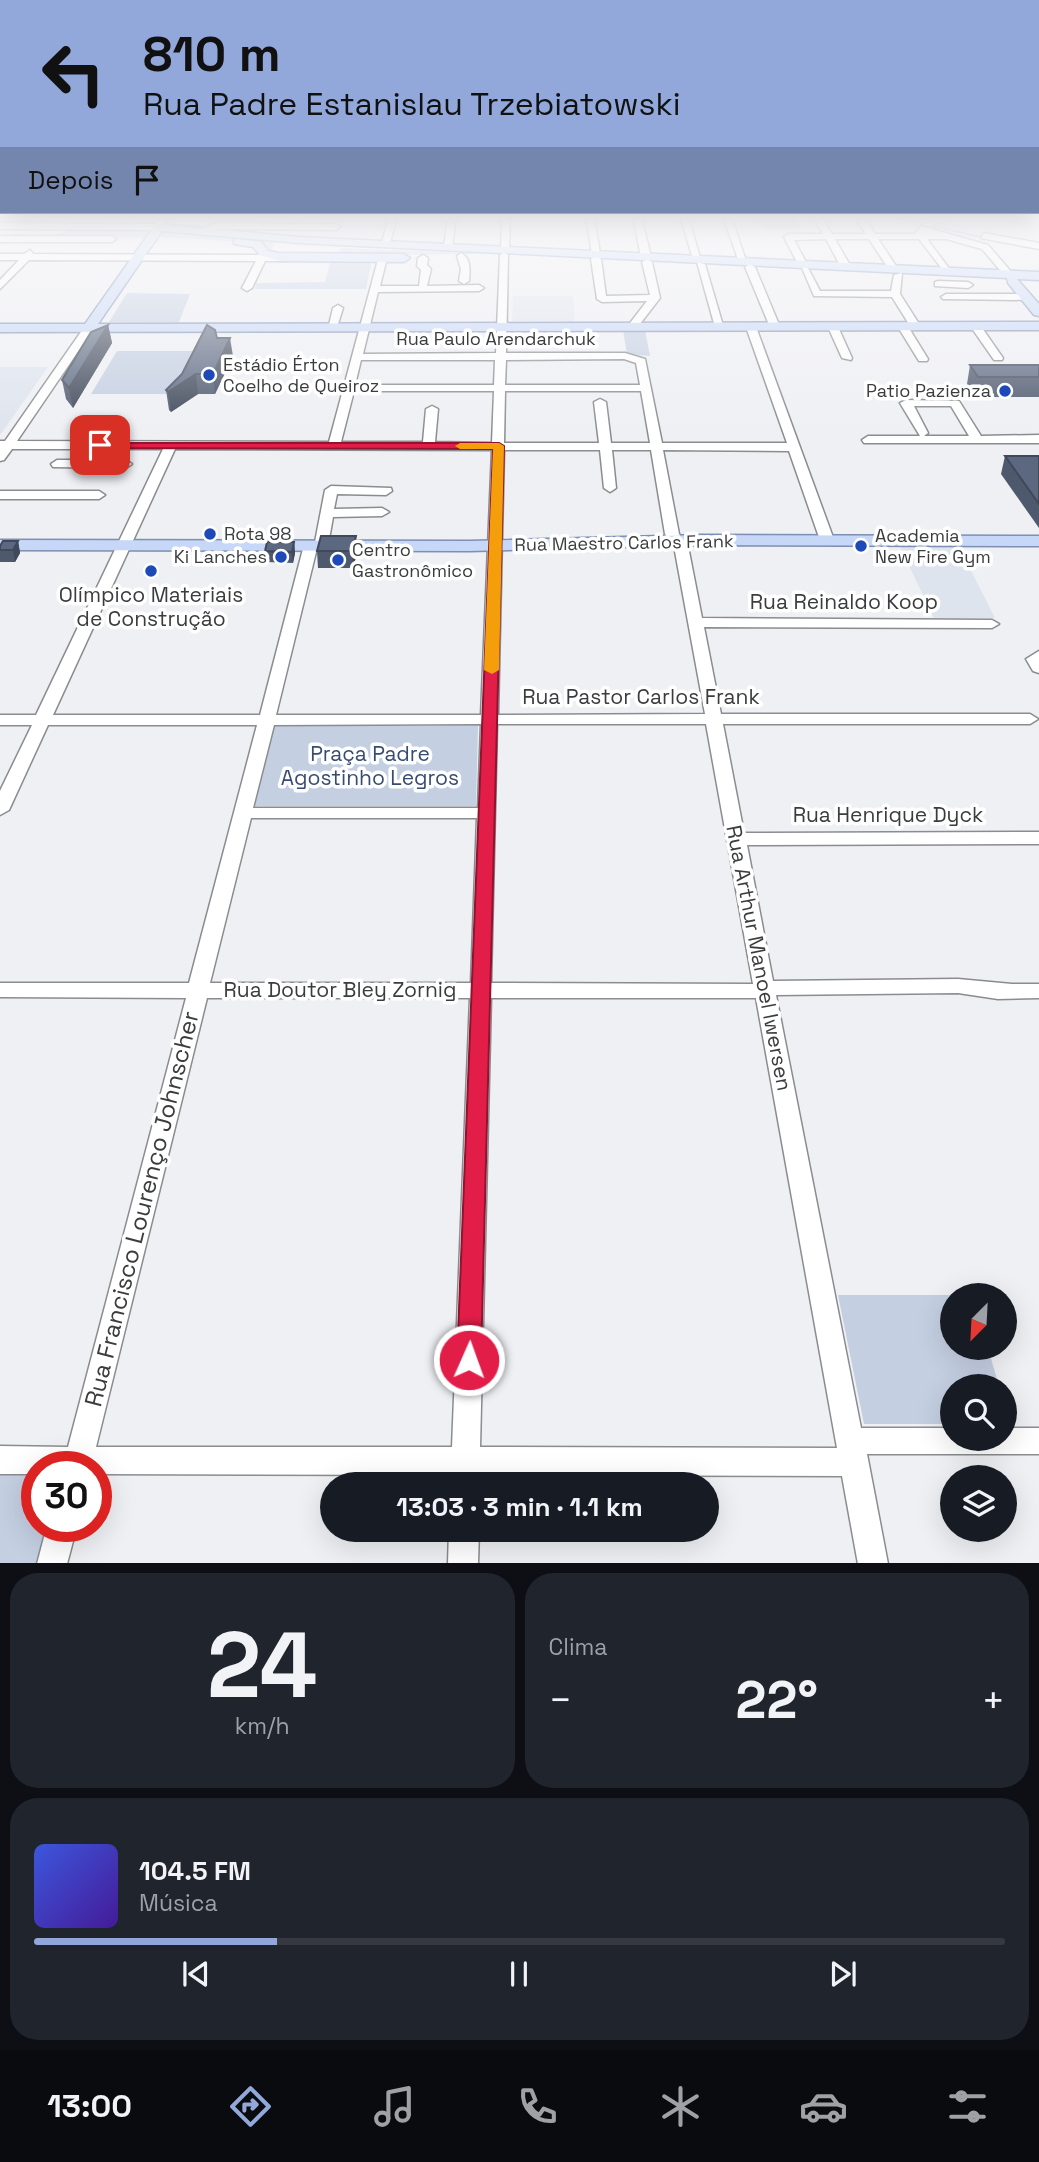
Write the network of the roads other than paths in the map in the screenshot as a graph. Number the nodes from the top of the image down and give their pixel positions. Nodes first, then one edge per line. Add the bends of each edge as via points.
1 (116, 289) edge
2 (374, 289) joint
3 (380, 289) edge
4 (503, 289) edge
5 (601, 289) edge
6 (652, 289) edge
7 (708, 289) edge
8 (758, 289) edge
9 (815, 289) edge
10 (895, 289) edge
11 (1020, 289) edge
12 (895, 294) junction
13 (946, 297) dead end
14 (1027, 297) junction
15 (654, 298) junction
16 (338, 308) dead end
17 (1039, 312) edge
18 (332, 327) junction
19 (364, 327) junction
20 (502, 327) junction
21 (632, 327) junction
22 (720, 327) junction
23 (751, 327) junction
24 (775, 327) junction
25 (833, 327) junction
26 (910, 327) junction
27 (976, 327) junction
28 (1039, 327) edge
29 (0, 328) edge
30 (89, 328) junction
31 (357, 357) junction
32 (501, 357) junction
33 (635, 357) joint
34 (848, 358) dead end
35 (998, 358) dead end
36 (923, 359) dead end
37 (597, 376) dead end
38 (349, 388) junction
39 (500, 388) junction
40 (599, 388) junction
41 (646, 388) junction
42 (600, 402) dead end
43 (432, 409) dead end
44 (922, 433) dead end
45 (1039, 439) edge
46 (868, 440) dead end
47 (978, 440) junction
48 (995, 440) junction
49 (4, 445) edge
50 (100, 445) junction
51 (172, 445) junction
52 (334, 446) junction
53 (429, 446) junction
54 (499, 446) junction
55 (605, 446) junction
56 (657, 446) junction
57 (794, 447) junction
58 (1003, 452) dead end
59 (0, 457) edge
60 (57, 464) dead end
61 (90, 464) junction
62 (126, 464) dead end
63 (610, 488) dead end
64 (386, 491) dead end
65 (0, 495) edge
66 (99, 495) dead end
67 (382, 512) dead end
68 (327, 513) junction
69 (677, 540) junction
70 (827, 540) junction
71 (1039, 541) edge
72 (0, 545) edge
73 (125, 545) junction
74 (316, 545) junction
75 (495, 545) junction
76 (695, 622) junction
77 (992, 624) dead end
78 (1039, 656) edge
79 (1039, 668) edge
80 (714, 719) junction
81 (1030, 719) dead end
82 (0, 720) edge
83 (43, 720) junction
84 (267, 720) junction
85 (490, 720) junction
86 (0, 810) edge
87 (243, 813) junction
88 (487, 813) junction
89 (736, 838) junction
90 (1039, 838) edge
91 (0, 990) edge
92 (198, 990) junction
93 (481, 990) junction
94 (765, 991) junction
95 (1039, 991) edge
96 (1039, 1441) edge
97 (81, 1451) edge
98 (852, 1451) junction
99 (0, 1460) edge
100 (21, 1461) edge
101 (112, 1464) edge
102 (466, 1472) edge
103 (58, 1542) edge
104 (464, 1542) edge
105 (52, 1563) edge
106 (463, 1563) edge
107 (873, 1563) edge

1 - 30 main road
2 - 3 street
2 - 19 street
4 - 20 street
5 - 15 street via 603,299
6 - 15 street
7 - 22 street
8 - 24 street
9 - 12 street via 817,294
10 - 12 street
11 - 14 main road
12 - 26 street
13 - 14 street
14 - 17 main road
15 - 21 street
16 - 18 street
18 - 19 main road
18 - 30 main road
19 - 20 main road
19 - 31 street
20 - 21 main road
20 - 32 street
21 - 22 main road
22 - 23 main road
23 - 24 main road
23 - 57 street
24 - 25 main road
25 - 26 main road
25 - 34 street
26 - 27 main road
26 - 36 street
27 - 28 main road
27 - 35 street
29 - 30 main road
30 - 49 street
31 - 32 street, Rua Paulo Arendarchuk
31 - 38 street
32 - 33 street, Rua Paulo Arendarchuk
32 - 39 street
33 - 41 street, Rua Arthur Manoel Iwersen via 641,361
37 - 40 street
38 - 39 street
38 - 52 street
39 - 40 street
39 - 54 street
40 - 41 street
41 - 56 street, Rua Arthur Manoel Iwersen
42 - 55 street
43 - 53 street
44 - 47 street via 906,403 956,403
45 - 48 street
46 - 47 street
47 - 48 street
48 - 58 street
49 - 50 street
49 - 59 street
50 - 51 street
50 - 61 street
51 - 52 street
51 - 73 street
52 - 53 street
53 - 54 street
54 - 55 street
54 - 75 street
55 - 56 street
55 - 63 street
56 - 57 street
56 - 69 street, Rua Arthur Manoel Iwersen via 672,534
57 - 70 street
60 - 61 street
61 - 62 street
64 - 68 street via 331,490
65 - 66 street
67 - 68 street
68 - 74 street, Rua Francisco Lourenço Johnscher
69 - 70 main road, Rua Maestro Carlos Frank
69 - 75 main road, Rua Maestro Carlos Frank
69 - 76 street, Rua Arthur Manoel Iwersen
70 - 71 main road, Rua Maestro Carlos Frank
72 - 73 main road, Rua Maestro Carlos Frank
73 - 74 main road, Rua Maestro Carlos Frank
73 - 83 street
74 - 75 main road, Rua Maestro Carlos Frank
74 - 84 street, Rua Francisco Lourenço Johnscher
75 - 85 street
76 - 77 street, Rua Reinaldo Koop
76 - 80 street, Rua Arthur Manoel Iwersen
78 - 79 street via 1034,659
80 - 81 street, Rua Pastor Carlos Frank
80 - 85 street, Rua Pastor Carlos Frank
80 - 89 street, Rua Arthur Manoel Iwersen
82 - 83 street, Rua Pastor Carlos Frank
83 - 84 street, Rua Pastor Carlos Frank
83 - 86 street
84 - 85 street, Rua Pastor Carlos Frank
84 - 87 street, Rua Francisco Lourenço Johnscher
85 - 88 street
87 - 88 street
87 - 92 street, Rua Francisco Lourenço Johnscher
88 - 93 street
89 - 90 street, Rua Henrique Dyck
89 - 94 street, Rua Arthur Manoel Iwersen
91 - 92 street, Rua Doutor Bley Zornig
92 - 93 street, Rua Doutor Bley Zornig
92 - 97 street, Rua Francisco Lourenço Johnscher
93 - 94 street, Rua Doutor Bley Zornig
93 - 102 street
94 - 95 street, Rua Doutor Bley Zornig via 792,998
94 - 98 street, Rua Arthur Manoel Iwersen
96 - 98 street
98 - 102 street
98 - 107 street, Rua Arthur Manoel Iwersen
99 - 100 street
101 - 102 street
103 - 105 street
104 - 106 street

